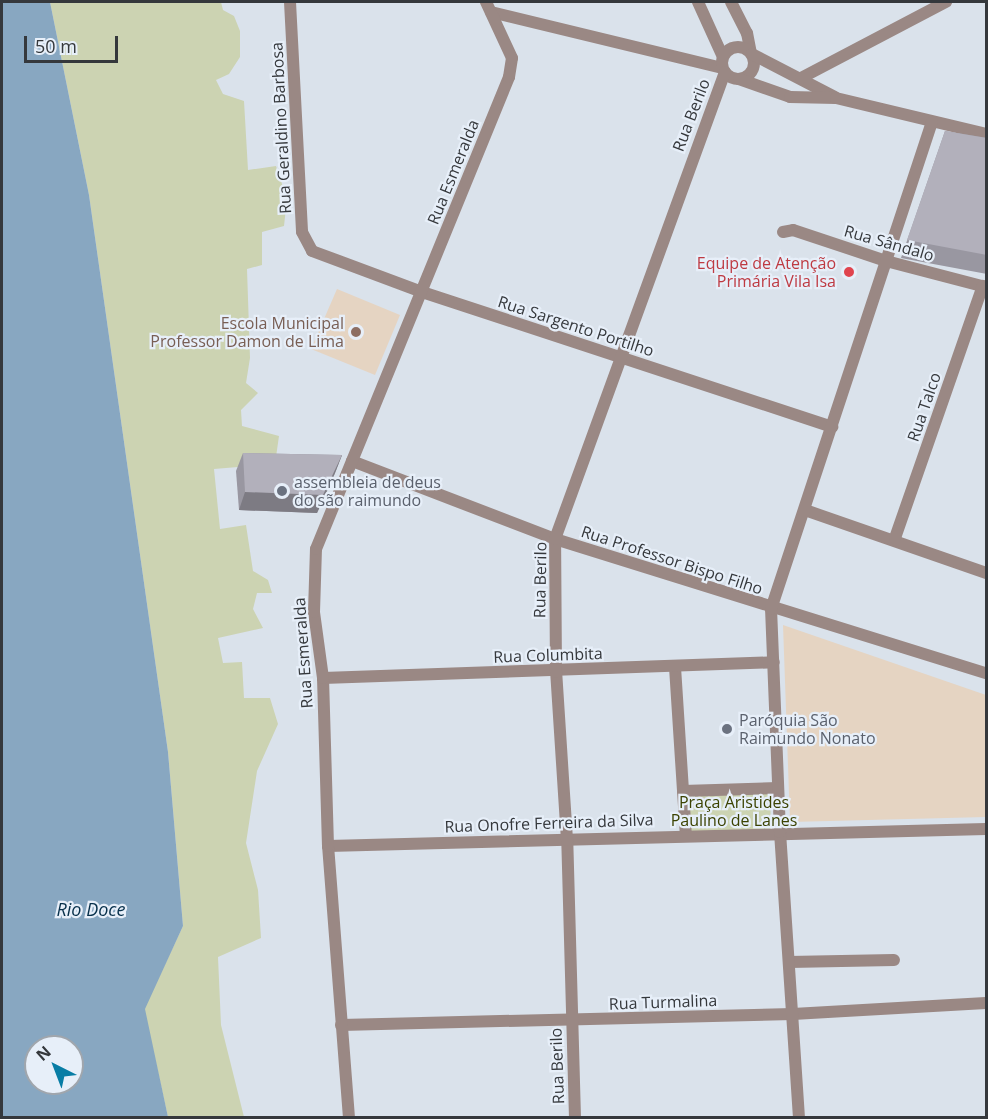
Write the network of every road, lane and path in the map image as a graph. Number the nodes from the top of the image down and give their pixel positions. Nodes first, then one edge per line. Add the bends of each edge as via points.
1 (291, 2) edge
2 (698, 2) edge
3 (731, 2) edge
4 (942, 2) edge
5 (489, 7) edge
6 (751, 54) junction
7 (723, 66) junction
8 (801, 78) junction
9 (739, 79) junction
10 (836, 98) junction
11 (932, 122) junction
12 (987, 134) edge
13 (783, 232) dead end
14 (312, 251) joint
15 (886, 261) junction
16 (985, 286) edge
17 (422, 292) junction
18 (618, 358) junction
19 (832, 427) junction
20 (352, 461) junction
21 (805, 510) junction
22 (895, 538) junction
23 (555, 539) junction
24 (987, 573) edge
25 (771, 609) junction
26 (774, 662) junction
27 (675, 667) junction
28 (556, 672) junction
29 (987, 673) edge
30 (322, 678) junction
31 (778, 788) junction
32 (683, 792) junction
33 (987, 830) edge
34 (780, 832) junction
35 (686, 835) junction
36 (567, 840) junction
37 (328, 846) junction
38 (894, 960) dead end
39 (789, 962) junction
40 (987, 1003) edge
41 (793, 1014) junction
42 (572, 1021) junction
43 (340, 1025) junction
44 (349, 1118) edge
45 (575, 1118) edge
46 (799, 1118) edge

1 - 14 street, Rua Geraldino Barbosa via 302,232
2 - 7 street
3 - 6 street via 747,33
4 - 8 street
5 - 7 street
5 - 17 street, Rua Esmeralda via 512,58 509,77
6 - 7 street via 734,47
6 - 8 street
6 - 9 street via 752,70
7 - 9 street
7 - 18 street, Rua Berilo
8 - 10 street
9 - 10 street via 790,97
10 - 11 street
11 - 12 street
11 - 15 street
13 - 15 street, Rua Sândalo via 793,230
14 - 17 street, Rua Sargento Portilho
15 - 16 street, Rua Sândalo
15 - 19 street
16 - 22 street, Rua Talco
17 - 18 street, Rua Sargento Portilho
17 - 20 street, Rua Esmeralda
18 - 19 street, Rua Sargento Portilho
18 - 23 street, Rua Berilo
19 - 21 street
20 - 23 street, Rua Professor Bispo Filho
20 - 30 street, Rua Esmeralda via 316,549 314,612
21 - 22 street
21 - 25 street
22 - 24 street
23 - 25 street, Rua Professor Bispo Filho
23 - 28 street, Rua Berilo
25 - 26 street
25 - 29 street, Rua Professor Bispo Filho
26 - 27 street, Rua Columbita
26 - 31 street
27 - 28 street, Rua Columbita
27 - 32 street
28 - 30 street, Rua Columbita
28 - 36 street, Rua Berilo
30 - 37 street, Rua Esmeralda
31 - 32 street
31 - 34 street
32 - 35 street
33 - 34 street, Rua Onofre Ferreira da Silva
34 - 35 street, Rua Onofre Ferreira da Silva
34 - 39 street
35 - 36 street, Rua Onofre Ferreira da Silva
36 - 37 street, Rua Onofre Ferreira da Silva
36 - 42 street, Rua Berilo
37 - 43 street, Rua Esmeralda
38 - 39 street
39 - 41 street
40 - 41 street, Rua Turmalina
41 - 42 street, Rua Turmalina
41 - 46 street
42 - 43 street, Rua Turmalina
42 - 45 street, Rua Berilo
43 - 44 street, Rua Esmeralda

